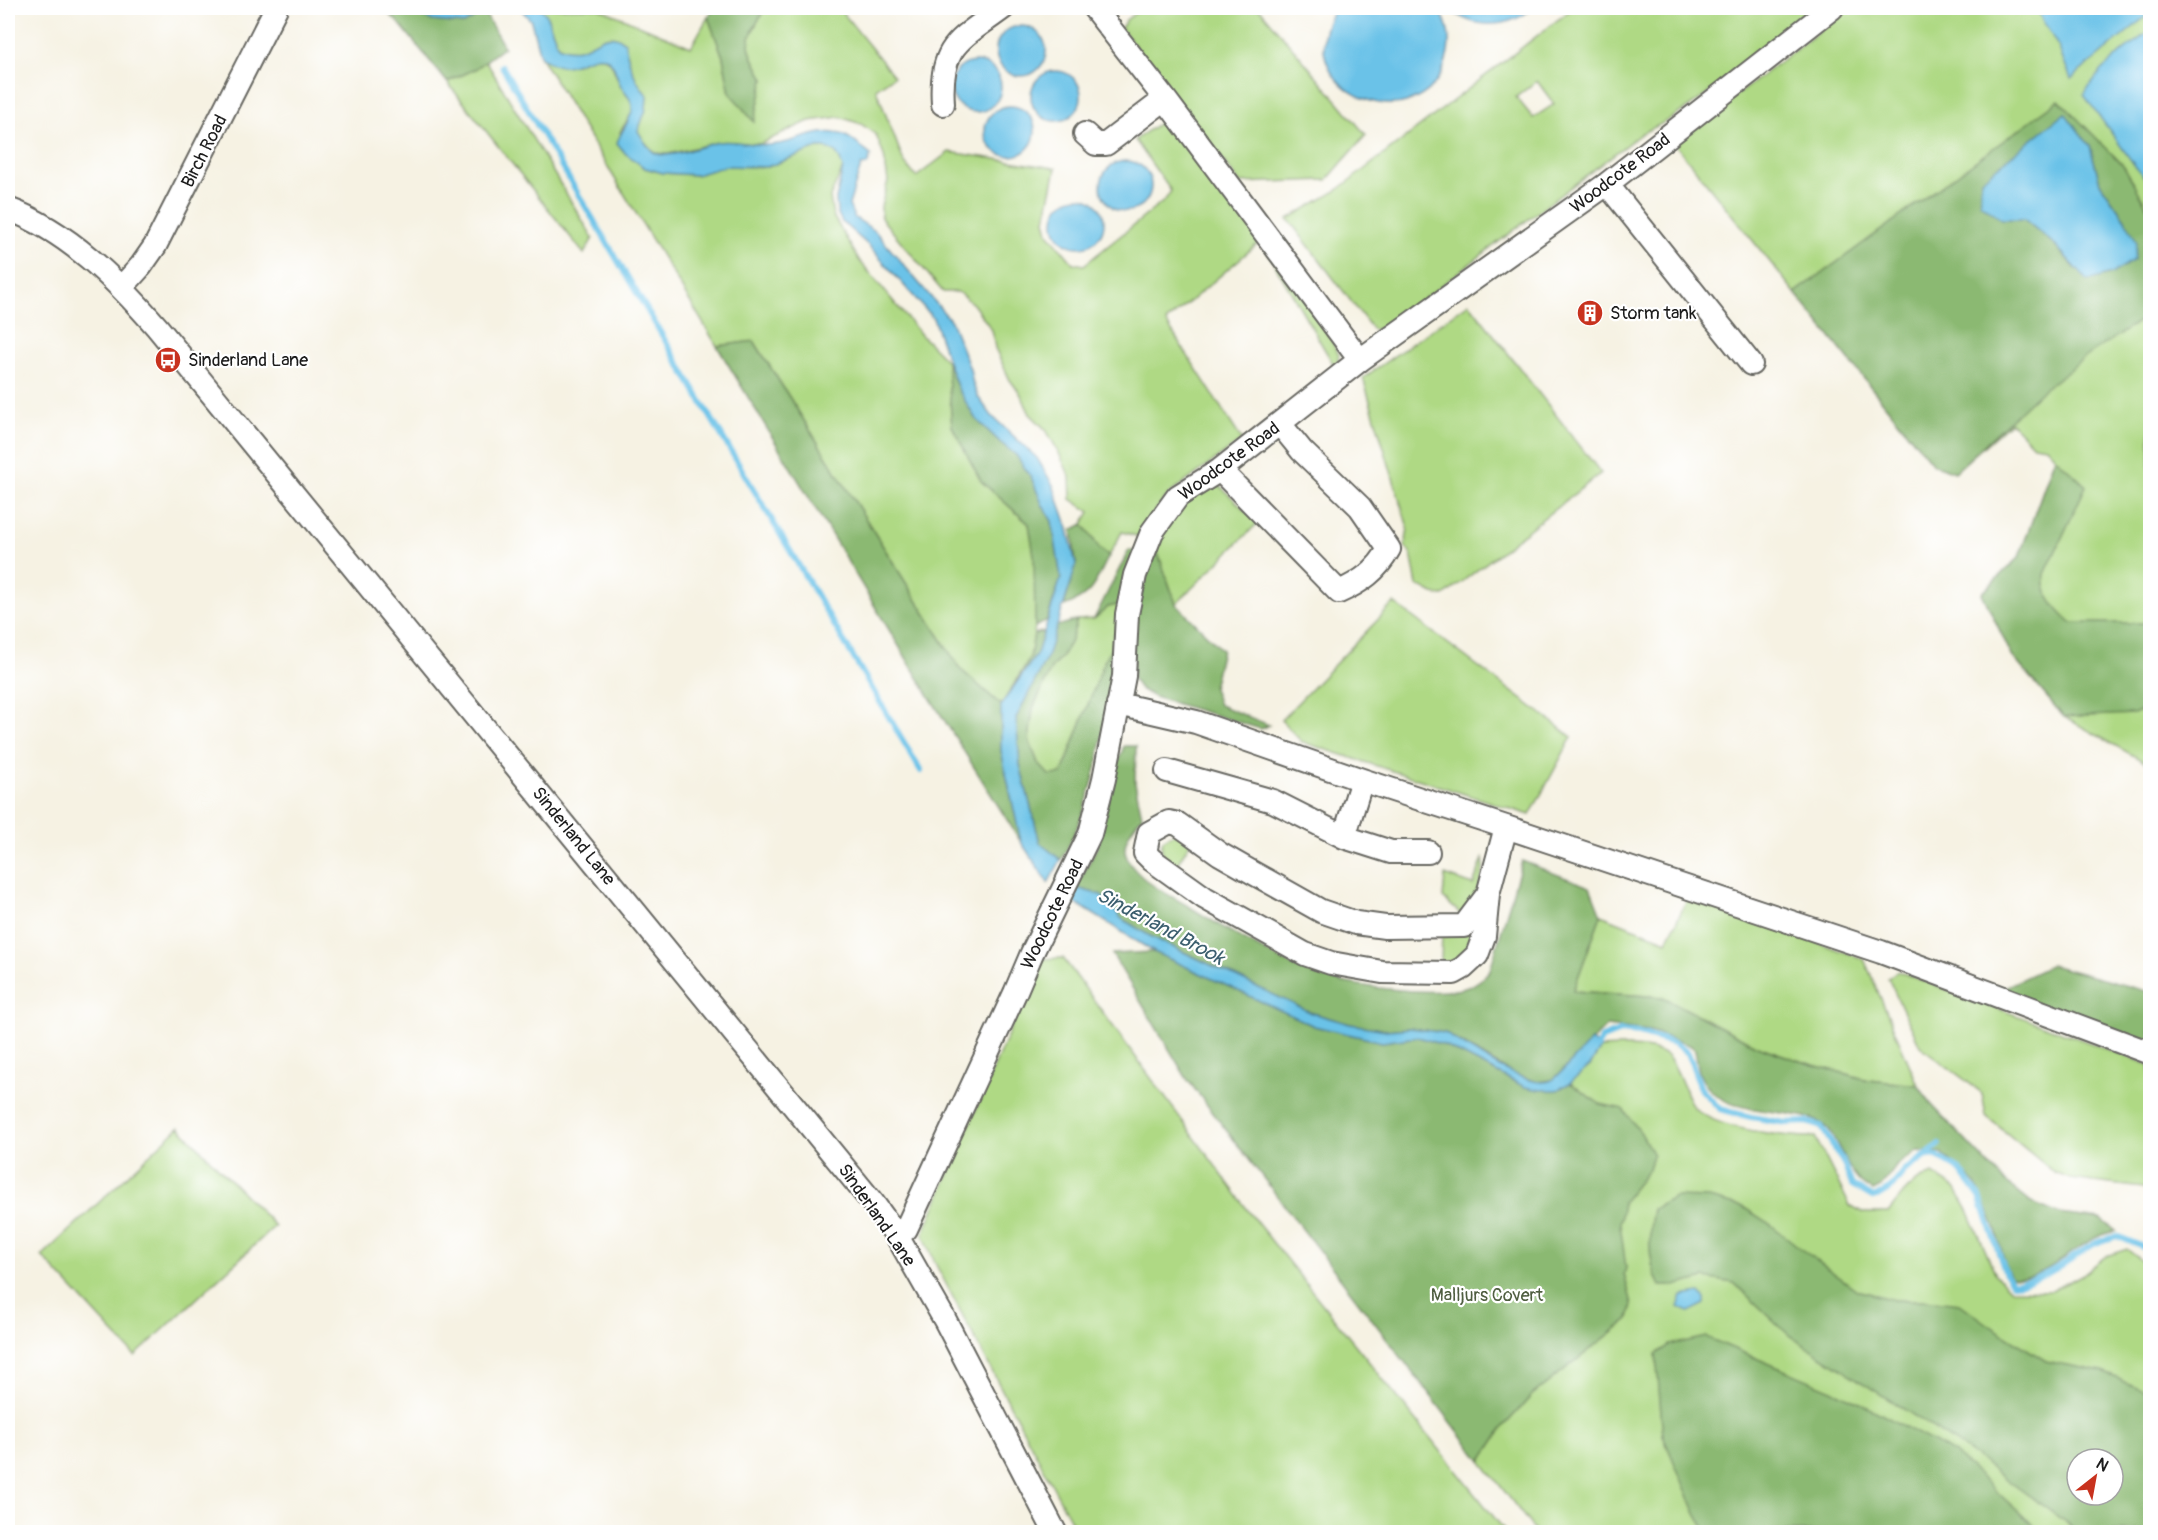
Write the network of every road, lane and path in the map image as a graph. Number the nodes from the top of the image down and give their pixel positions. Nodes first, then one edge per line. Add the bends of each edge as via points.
1 (276, 8) edge
2 (1003, 8) edge
3 (1094, 8) edge
4 (1832, 8) edge
5 (1165, 99) junction
6 (943, 104) dead end
7 (1085, 134) dead end
8 (1607, 184) junction
9 (8, 209) edge
10 (122, 286) junction
11 (1360, 360) junction
12 (1750, 364) dead end
13 (1280, 424) junction
14 (1220, 470) junction
15 (1118, 704) junction
16 (1167, 771) dead end
17 (1362, 780) junction
18 (1506, 826) junction
19 (1344, 837) junction
20 (1428, 852) dead end
21 (1488, 894) junction
22 (2151, 1053) edge
23 (897, 1236) junction
24 (1055, 1533) edge

1 - 10 street, Birch Road via 155,246
2 - 6 street via 957,43 946,60
3 - 5 street
4 - 8 street, Woodcote Road
5 - 7 street via 1106,144 1096,144
5 - 11 street
8 - 11 street, Woodcote Road
8 - 12 street
9 - 10 street, Sinderland Lane via 59,236
10 - 23 street, Sinderland Lane via 419,645
11 - 13 street, Woodcote Road
13 - 14 street, Woodcote Road
13 - 14 street via 1360,507 1389,549 1361,582 1339,592
14 - 15 street, Woodcote Road via 1178,496 1152,532 1135,576 1127,614 1124,676
15 - 17 street via 1196,722
15 - 23 street, Woodcote Road via 1096,814 1082,853 906,1229
16 - 19 street via 1273,801
17 - 18 street
17 - 19 street
18 - 21 street
18 - 22 street via 1881,952
19 - 20 street via 1391,852
21 - 21 street via 1484,936 1477,955 1464,968 1436,974 1382,972 1331,963 1286,944 1170,875 1146,853 1146,843 1149,833 1156,828 1169,822 1178,824 1220,854 1321,911 1356,923 1386,927 1464,926
23 - 24 street, Sinderland Lane

